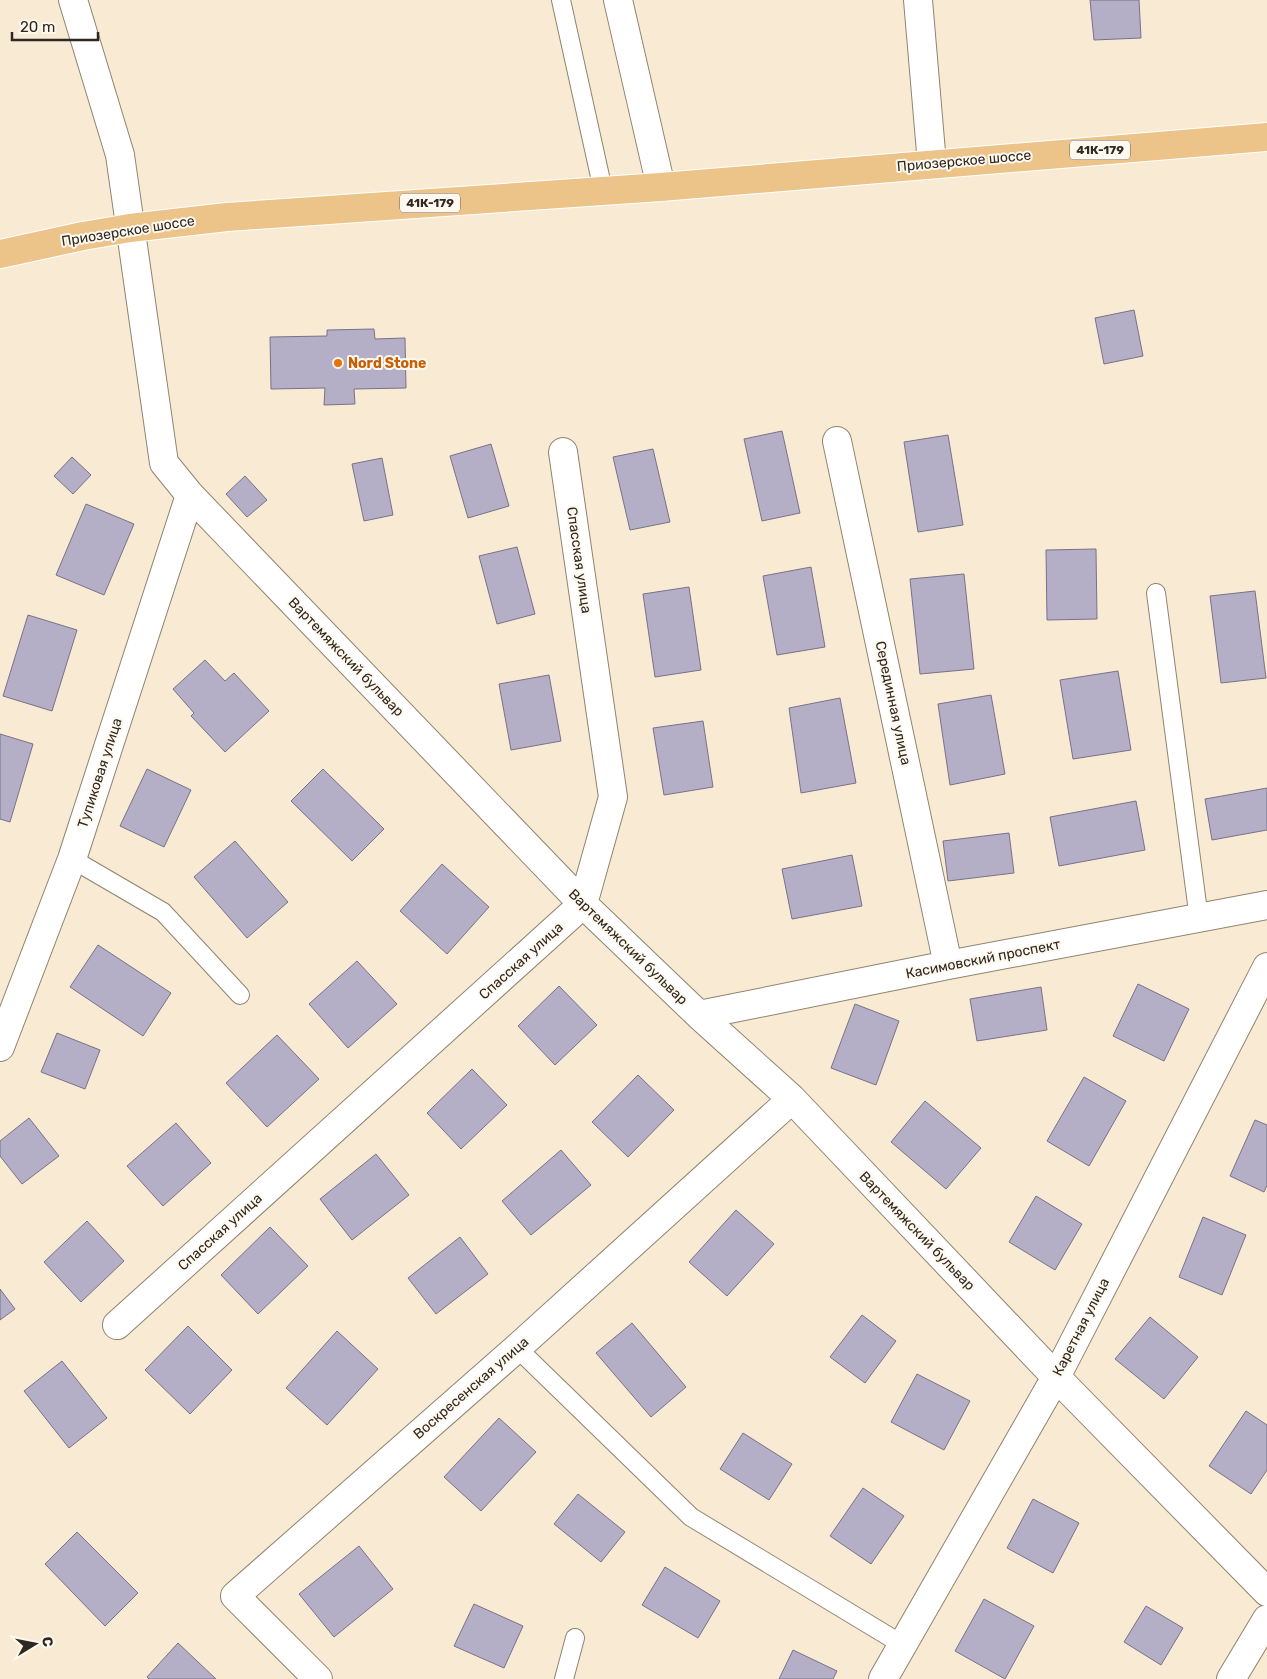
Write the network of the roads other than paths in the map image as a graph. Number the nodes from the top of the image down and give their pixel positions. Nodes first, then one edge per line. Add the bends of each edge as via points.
1 (74, 0) edge
2 (561, 0) edge
3 (618, 0) edge
4 (918, 0) edge
5 (1267, 137) edge
6 (932, 164) junction
7 (661, 187) junction
8 (603, 190) junction
9 (130, 228) junction
10 (0, 254) edge
11 (837, 441) dead end
12 (563, 452) dead end
13 (190, 495) junction
14 (1156, 593) dead end
15 (72, 859) junction
16 (583, 904) junction
17 (1267, 905) edge
18 (1199, 919) junction
19 (948, 965) junction
20 (1267, 968) edge
21 (240, 995) dead end
22 (699, 1015) junction
23 (0, 1047) edge
24 (792, 1100) junction
25 (117, 1324) dead end
26 (516, 1348) junction
27 (1056, 1377) junction
28 (1267, 1592) edge
29 (1267, 1619) edge
30 (574, 1638) dead end
31 (902, 1645) junction
32 (318, 1679) edge
33 (564, 1679) edge
34 (883, 1679) edge
35 (1231, 1679) edge

1 - 9 street, Вартемяжский бульвар via 120,155
2 - 8 lane
3 - 7 street
4 - 6 street
5 - 6 main road, Приозерское шоссе / 41К-179
6 - 7 main road, Приозерское шоссе / 41К-179
7 - 8 main road, 41К-179
8 - 9 main road, Приозерское шоссе / 41К-179 via 257,215
9 - 10 main road, Приозерское шоссе / 41К-179
9 - 13 street, Вартемяжский бульвар via 164,463
11 - 19 street, Серединная улица
12 - 16 street, Спасская улица via 613,797
13 - 15 street, Тупиковая улица
13 - 16 street, Вартемяжский бульвар
14 - 18 lane
15 - 21 lane via 163,912
15 - 23 street, Тупиковая улица
16 - 22 street, Вартемяжский бульвар
16 - 25 street, Спасская улица
17 - 18 street, Касимовский проспект
18 - 19 street, Касимовский проспект
19 - 22 street, Касимовский проспект
20 - 27 street, Каретная улица
22 - 24 street, Вартемяжский бульвар
24 - 26 street, Воскресенская улица
24 - 27 street, Вартемяжский бульвар
26 - 31 lane via 692,1516
26 - 32 street, Воскресенская улица via 235,1596
27 - 28 street, Вартемяжский бульвар
27 - 31 street, Каретная улица
29 - 35 street
30 - 33 lane
31 - 34 street, Каретная улица

